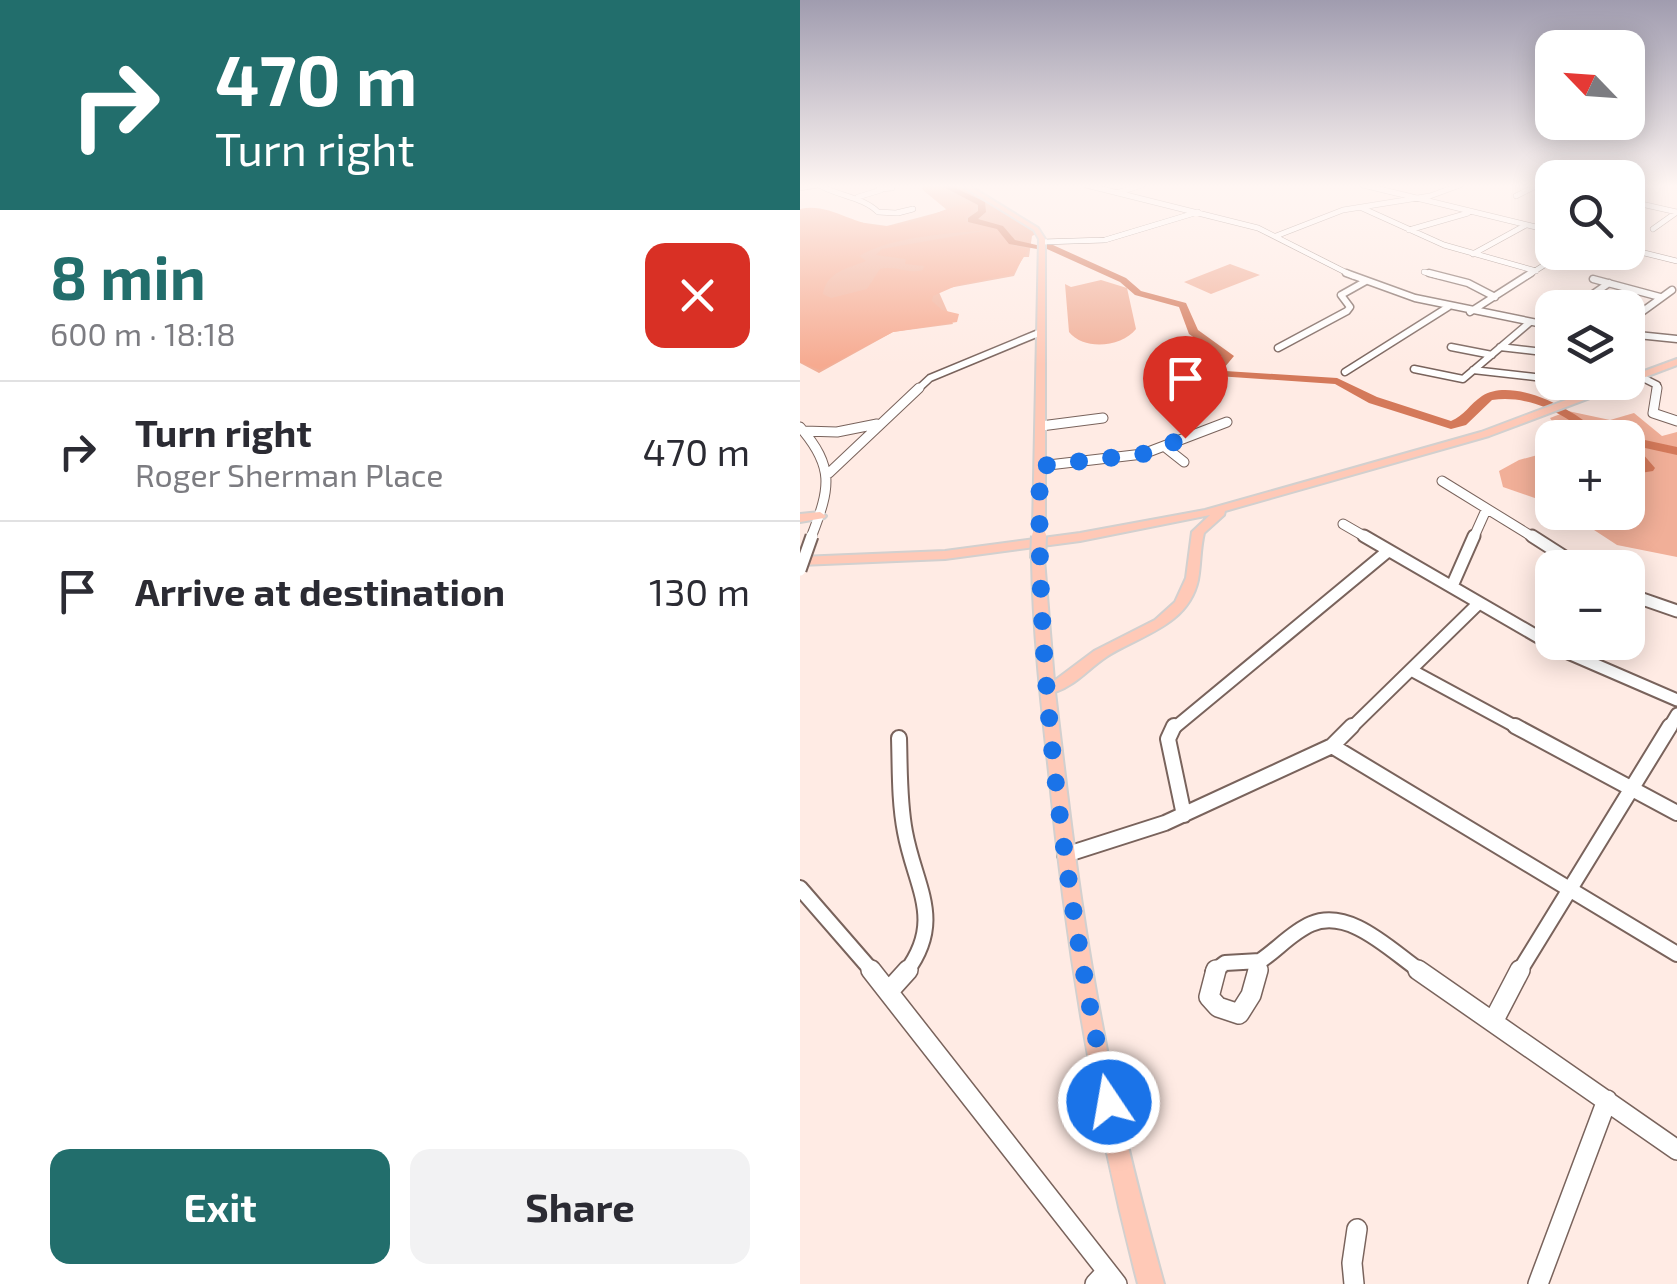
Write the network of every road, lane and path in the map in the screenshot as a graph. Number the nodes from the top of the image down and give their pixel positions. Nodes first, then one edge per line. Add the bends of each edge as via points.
1 (1045, 245) edge
2 (1294, 245) edge
3 (1448, 245) edge
4 (1490, 245) edge
5 (1645, 253) edge
6 (1473, 254) junction
7 (1677, 261) edge
8 (1536, 271) joint
9 (1424, 272) dead end
10 (1594, 279) dead end
11 (1366, 281) junction
12 (1609, 283) junction
13 (1599, 290) edge
14 (1672, 290) dead end
15 (1495, 296) junction
16 (1660, 296) junction
17 (1448, 307) junction
18 (1645, 308) edge
19 (1470, 312) junction
20 (1529, 323) junction
21 (1535, 324) edge
22 (1041, 332) junction
23 (1645, 336) edge
24 (1677, 339) edge
25 (1451, 346) dead end
26 (1500, 347) junction
27 (1278, 348) dead end
28 (1535, 351) edge
29 (1492, 355) junction
30 (1677, 362) edge
31 (1414, 368) dead end
32 (1473, 370) junction
33 (1345, 372) dead end
34 (1645, 375) edge
35 (1535, 377) edge
36 (1645, 380) edge
37 (1581, 400) edge
38 (1102, 418) dead end
39 (1677, 421) edge
40 (1227, 422) dead end
41 (881, 423) junction
42 (1041, 426) junction
43 (802, 429) edge
44 (1166, 447) junction
45 (1184, 462) dead end
46 (1040, 466) junction
47 (828, 473) junction
48 (1442, 481) dead end
49 (1238, 505) junction
50 (1486, 510) junction
51 (820, 516) junction
52 (800, 518) edge
53 (1343, 524) dead end
54 (1557, 550) edge
55 (1388, 551) junction
56 (800, 557) edge
57 (800, 570) edge
58 (1452, 586) junction
59 (1645, 600) edge
60 (1478, 604) junction
61 (1677, 611) edge
62 (1412, 670) junction
63 (1048, 690) junction
64 (1677, 700) edge
65 (1677, 714) edge
66 (898, 738) dead end
67 (1332, 746) junction
68 (1633, 790) junction
69 (1677, 813) edge
70 (1184, 815) junction
71 (1065, 854) junction
72 (800, 888) edge
73 (1572, 889) junction
74 (1677, 954) edge
75 (1260, 962) dead end
76 (889, 991) junction
77 (1494, 1020) junction
78 (1607, 1100) junction
79 (1677, 1150) edge
80 (1357, 1229) dead end
81 (1106, 1280) edge
82 (1151, 1284) edge
83 (1354, 1284) edge
84 (1538, 1284) edge

1 - 22 main road
2 - 11 street
3 - 6 street
4 - 6 street
5 - 7 street
6 - 8 street
8 - 15 street
9 - 15 street
10 - 12 street
11 - 17 street
11 - 27 street via 1341,295 1347,311
12 - 13 street
12 - 16 street
14 - 16 street
15 - 19 street
16 - 18 street
17 - 19 street
17 - 33 street
19 - 20 street
20 - 21 street
20 - 26 street
22 - 41 street via 938,373
22 - 42 main road
23 - 24 street
25 - 29 street
26 - 28 street
26 - 29 street
29 - 32 street
30 - 34 main road
31 - 32 street via 1463,379
32 - 35 street
36 - 39 street via 1658,389 1654,413
37 - 49 main road
38 - 42 street
40 - 44 street
41 - 43 street via 837,432
41 - 47 street
42 - 46 main road
43 - 47 street via 824,456
44 - 45 street
44 - 46 street
46 - 63 main road, bridge via 1038,559
47 - 51 street
48 - 50 street
49 - 56 main road via 1096,535 923,557
49 - 63 main road via 1198,532 1190,586 1176,609
50 - 54 street
50 - 58 street
51 - 52 main road
51 - 57 street, bridge
53 - 55 street
55 - 58 street
55 - 70 street via 1175,724 1168,739
58 - 60 street
59 - 61 street
60 - 62 street
60 - 64 street
62 - 67 street
62 - 68 street
63 - 71 main road
65 - 68 street
66 - 76 street via 903,819 929,903 916,958
67 - 70 street
67 - 73 street
68 - 69 street
68 - 73 street
70 - 71 street
71 - 82 main road via 1088,1000
72 - 76 street
73 - 74 street
73 - 77 street
75 - 77 street via 1305,925 1335,918
76 - 81 street
77 - 78 street
78 - 79 street
78 - 84 street
80 - 83 street

